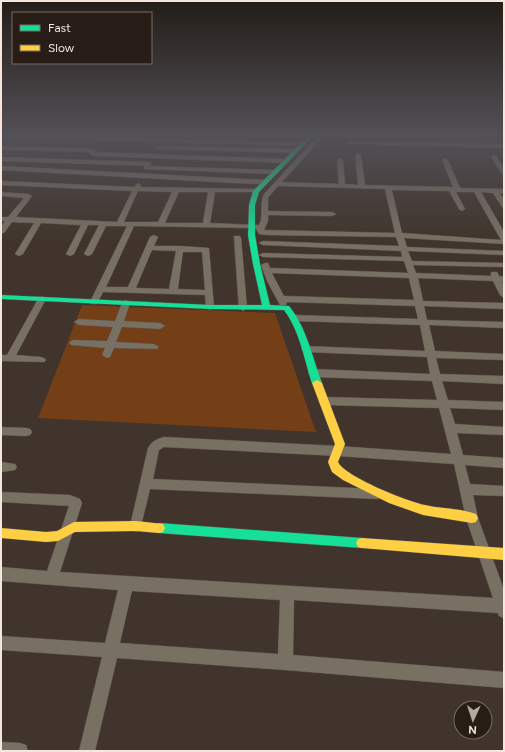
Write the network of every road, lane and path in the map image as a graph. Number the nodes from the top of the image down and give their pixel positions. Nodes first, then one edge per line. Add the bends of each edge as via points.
1 (56, 171) edge
2 (144, 171) edge
3 (257, 171) edge
4 (287, 171) edge
5 (341, 171) edge
6 (360, 171) edge
7 (448, 171) edge
8 (276, 172) joint
9 (142, 176) junction
10 (266, 182) junction
11 (1, 183) edge
12 (17, 184) junction
13 (275, 184) junction
14 (342, 186) junction
15 (362, 187) junction
16 (388, 188) junction
17 (136, 189) junction
18 (454, 189) junction
19 (476, 189) junction
20 (176, 190) junction
21 (212, 190) junction
22 (495, 190) junction
23 (504, 190) edge
24 (256, 192) junction
25 (1, 194) edge
26 (9, 194) junction
27 (1, 204) edge
28 (504, 206) edge
29 (462, 209) dead end
30 (264, 213) junction
31 (332, 214) dead end
32 (1, 219) edge
33 (10, 220) junction
34 (38, 221) junction
35 (85, 223) junction
36 (103, 224) junction
37 (119, 224) junction
38 (132, 224) junction
39 (160, 225) junction
40 (206, 226) junction
41 (257, 228) junction
42 (1, 231) edge
43 (399, 235) junction
44 (154, 237) dead end
45 (237, 238) dead end
46 (504, 238) edge
47 (478, 240) junction
48 (504, 242) edge
49 (263, 243) junction
50 (149, 248) junction
51 (180, 248) junction
52 (403, 248) junction
53 (483, 252) junction
54 (504, 253) edge
55 (19, 254) dead end
56 (70, 254) dead end
57 (88, 254) dead end
58 (263, 255) junction
59 (407, 261) junction
60 (489, 264) junction
61 (504, 265) edge
62 (266, 270) junction
63 (414, 276) junction
64 (500, 279) edge
65 (100, 289) junction
66 (132, 290) junction
67 (173, 292) junction
68 (209, 293) junction
69 (504, 295) edge
70 (1, 297) edge
71 (42, 299) junction
72 (94, 302) junction
73 (126, 303) junction
74 (420, 304) junction
75 (277, 306) junction
76 (504, 306) edge
77 (210, 307) junction
78 (243, 308) junction
79 (294, 318) junction
80 (79, 322) dead end
81 (424, 323) junction
82 (118, 324) junction
83 (504, 325) edge
84 (160, 326) dead end
85 (74, 343) dead end
86 (111, 344) junction
87 (154, 347) dead end
88 (306, 349) junction
89 (431, 354) junction
90 (107, 355) dead end
91 (504, 357) edge
92 (6, 358) edge
93 (40, 360) dead end
94 (313, 373) junction
95 (436, 377) junction
96 (504, 380) edge
97 (324, 401) junction
98 (444, 404) junction
99 (504, 406) edge
100 (450, 428) junction
101 (1, 431) edge
102 (504, 431) edge
103 (26, 432) dead end
104 (336, 455) junction
105 (458, 460) junction
106 (504, 463) edge
107 (146, 484) junction
108 (465, 489) junction
109 (504, 491) edge
110 (379, 494) junction
111 (1, 497) edge
112 (470, 511) junction
113 (136, 526) junction
114 (69, 529) junction
115 (1, 533) edge
116 (485, 553) junction
117 (504, 554) edge
118 (1, 574) edge
119 (52, 577) junction
120 (127, 583) junction
121 (287, 592) junction
122 (504, 608) edge
123 (1, 643) edge
124 (111, 651) junction
125 (285, 662) junction
126 (504, 680) edge
127 (1, 750) edge
128 (22, 751) edge
129 (87, 751) edge

1 - 9 street
2 - 9 street
3 - 8 street
4 - 13 street
5 - 14 street
6 - 15 street
7 - 18 street
8 - 10 street
9 - 10 street
9 - 17 street
10 - 24 street
11 - 12 street
12 - 17 street
12 - 26 street
13 - 14 street
13 - 30 street via 265,197
14 - 15 street
15 - 16 street
16 - 18 street
16 - 43 street
17 - 20 street
17 - 37 street
18 - 19 street
18 - 29 street
19 - 22 street
19 - 46 street
20 - 21 street
20 - 39 street
21 - 24 street
21 - 40 street
22 - 23 street
22 - 28 street
24 - 41 street via 253,197
25 - 26 street
26 - 27 street
26 - 33 street via 29,196
30 - 31 street
30 - 41 street via 265,222
32 - 33 street
33 - 34 street
33 - 42 street
34 - 35 street
34 - 55 street
35 - 36 street
35 - 56 street
36 - 37 street
36 - 57 street
37 - 38 street
38 - 39 street
38 - 65 street
39 - 40 street
40 - 41 street
41 - 43 street
41 - 49 street
41 - 75 street via 252,245
43 - 47 street
43 - 52 street
44 - 50 street
45 - 78 street
47 - 48 street
47 - 53 street
49 - 52 street
49 - 58 street
50 - 51 street
50 - 66 street
51 - 67 street
51 - 68 street via 206,250
52 - 53 street
52 - 59 street
53 - 54 street
53 - 60 street
58 - 59 street
58 - 62 street
59 - 60 street
59 - 63 street
60 - 61 street
60 - 64 street
62 - 63 street
62 - 75 street via 275,291
63 - 64 street
63 - 74 street
64 - 69 street
65 - 66 street
65 - 72 street
66 - 67 street
67 - 68 street
68 - 77 street
70 - 71 street
71 - 72 street
71 - 92 street
72 - 73 street
73 - 77 street
73 - 82 street
74 - 75 street
74 - 76 street
74 - 81 street
75 - 78 street
75 - 79 street
77 - 78 street
79 - 81 street
79 - 88 street
80 - 82 street
81 - 83 street
81 - 89 street
82 - 84 street
82 - 86 street
85 - 86 street
86 - 87 street
86 - 90 street
88 - 89 street
88 - 94 street
89 - 91 street
89 - 95 street
92 - 93 street
94 - 95 street
94 - 97 street
95 - 96 street
95 - 98 street
97 - 98 street
97 - 104 street via 340,444
98 - 99 street
98 - 100 street
100 - 102 street
100 - 105 street
101 - 103 street
104 - 105 street
104 - 107 street via 159,442 154,448
104 - 110 street via 334,466 340,472
105 - 106 street
105 - 108 street
107 - 110 street
107 - 113 street
108 - 109 street
108 - 112 street
110 - 112 street via 423,510
111 - 114 street via 74,501 76,507
112 - 116 street
113 - 114 street via 79,526
113 - 116 street
114 - 115 street via 52,537
114 - 119 street
116 - 117 street
116 - 122 street
118 - 119 street
119 - 120 street
120 - 121 street
120 - 124 street
121 - 122 street
121 - 125 street
123 - 124 street
124 - 125 street
124 - 129 street
125 - 126 street
127 - 128 street

